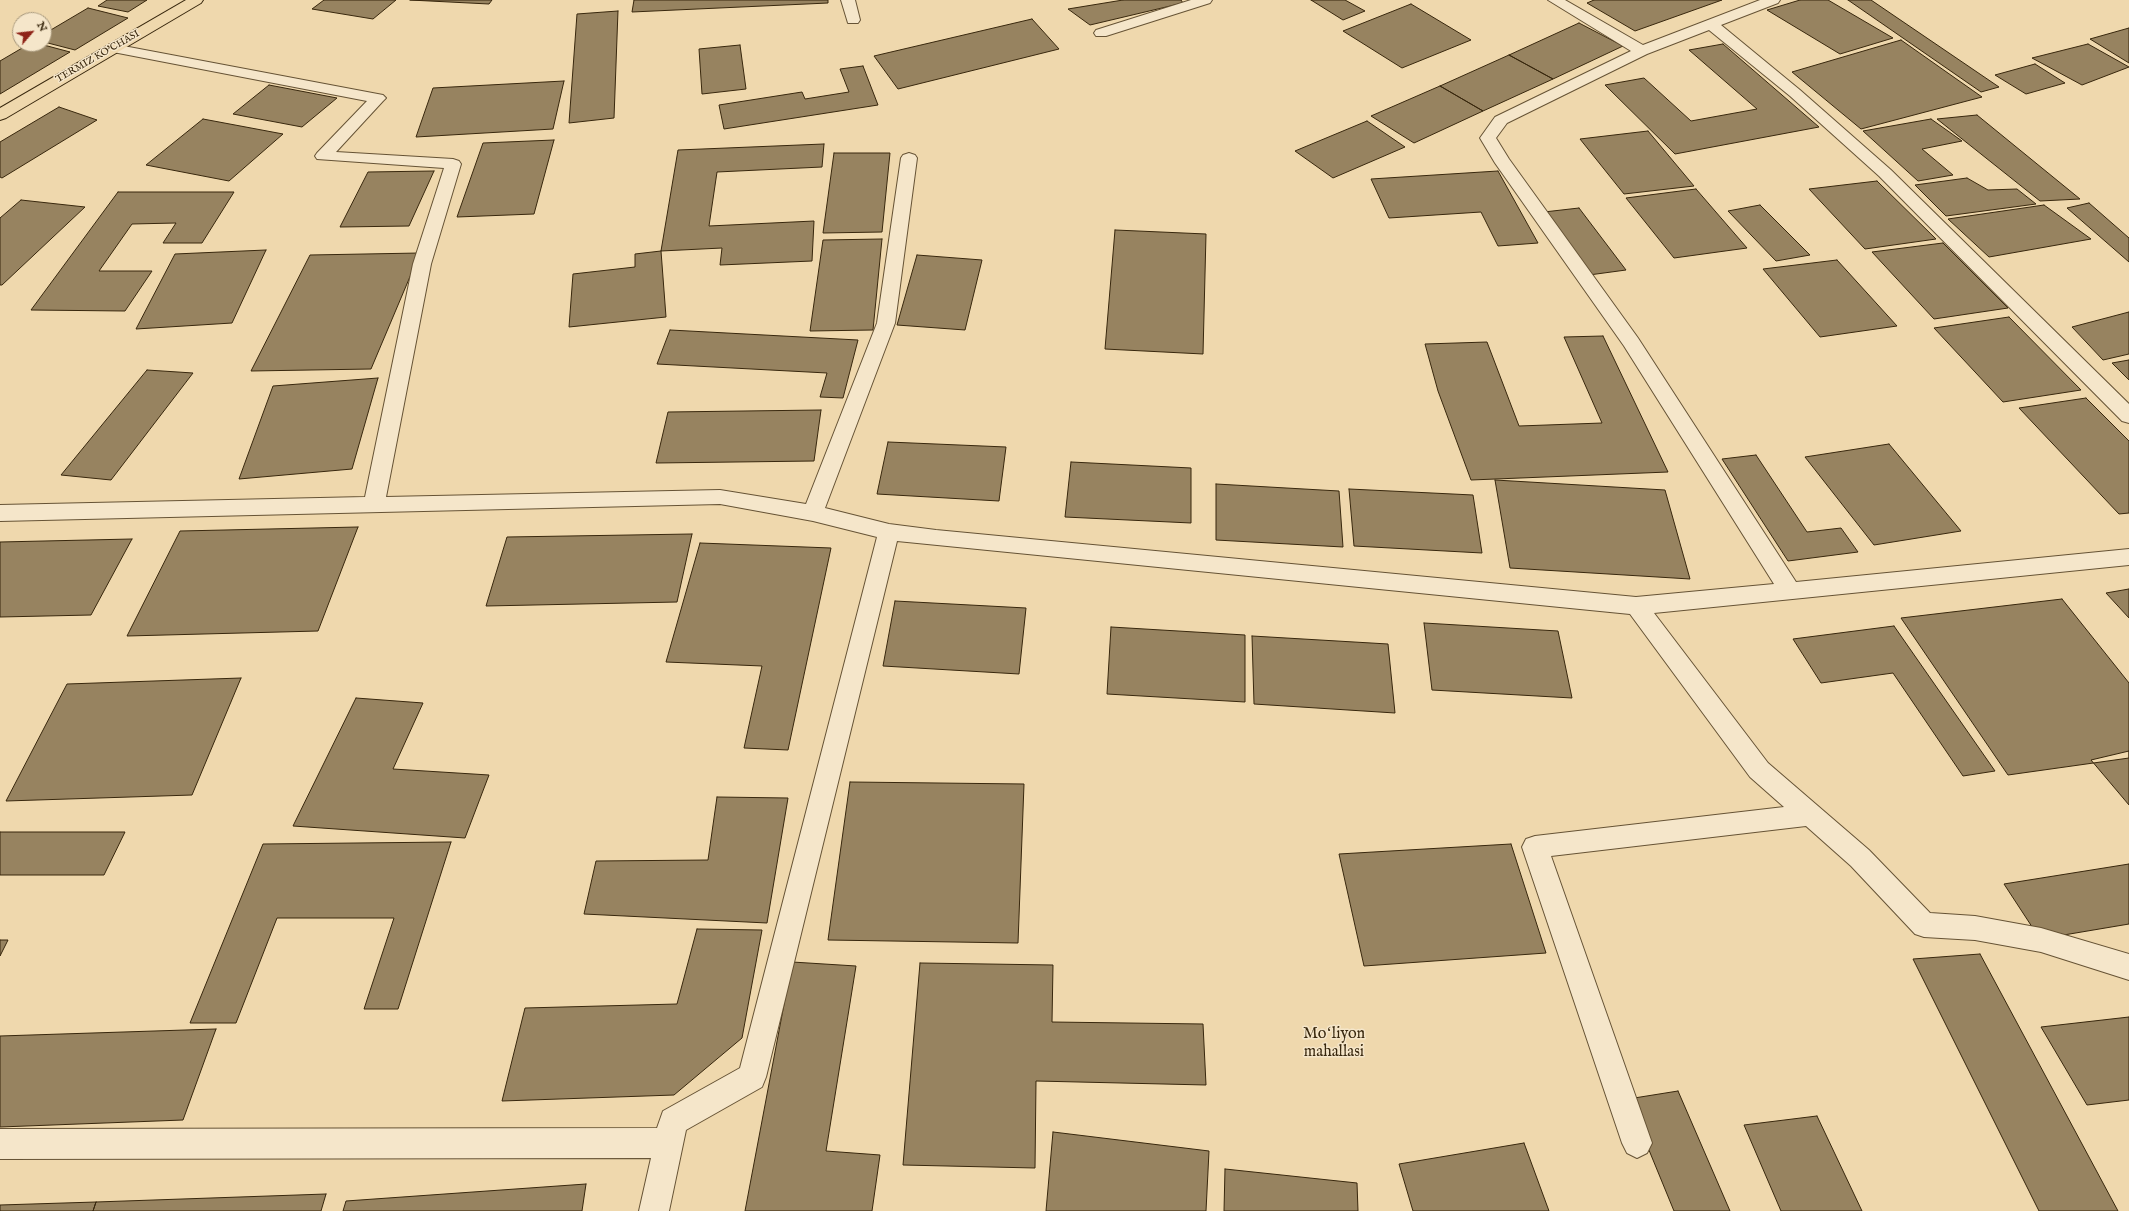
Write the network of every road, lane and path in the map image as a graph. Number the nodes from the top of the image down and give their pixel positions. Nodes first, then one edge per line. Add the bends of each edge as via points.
1 (196, 0) edge
2 (848, 0) edge
3 (1205, 0) edge
4 (1555, 0) edge
5 (1773, 0) edge
6 (853, 20) dead end
7 (1710, 24) junction
8 (1101, 33) dead end
9 (113, 48) junction
10 (1642, 50) junction
11 (0, 115) edge
12 (909, 158) dead end
13 (2129, 416) edge
14 (374, 505) junction
15 (813, 513) junction
16 (0, 514) edge
17 (889, 532) junction
18 (2129, 557) edge
19 (1790, 591) junction
20 (1636, 606) junction
21 (1811, 815) junction
22 (2129, 967) edge
23 (668, 1143) junction
24 (0, 1144) edge
25 (1637, 1144) dead end
26 (654, 1211) edge

1 - 9 main road, TERMIZ KO'CHASI
2 - 6 street
3 - 8 street
4 - 10 street
5 - 7 street
7 - 10 street
7 - 13 street via 1795,93 1886,173
9 - 11 main road, TERMIZ KO'CHASI
9 - 14 street via 378,98 323,156 453,164 422,264
10 - 19 street via 1500,120 1488,138 1631,342
12 - 15 street via 886,323
14 - 15 street via 720,497
14 - 16 street
15 - 17 street
17 - 20 street
17 - 23 street via 752,1078 673,1120
18 - 19 street
19 - 20 street
20 - 21 street via 1759,770
21 - 22 street via 1860,858 1924,925 1975,928 2041,940
21 - 25 street via 1535,847
23 - 24 street
23 - 26 street

